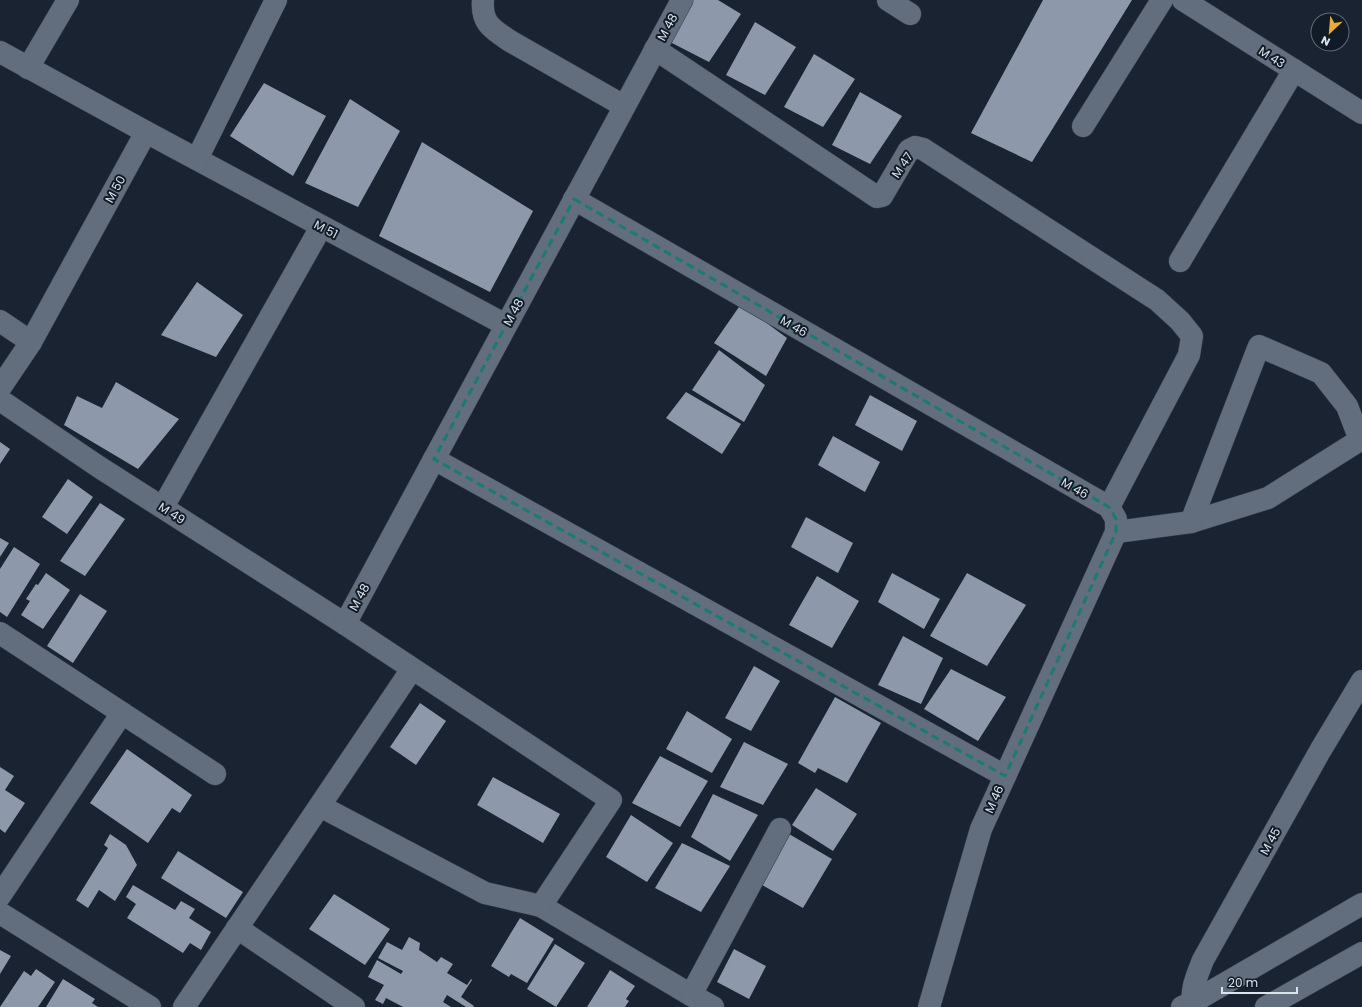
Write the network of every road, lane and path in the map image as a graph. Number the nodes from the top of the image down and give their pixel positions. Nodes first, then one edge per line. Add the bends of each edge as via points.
1 (68, 0) edge
2 (276, 0) edge
3 (483, 0) edge
4 (682, 0) edge
5 (888, 0) edge
6 (1162, 0) edge
7 (1183, 0) edge
8 (910, 14) dead end
9 (656, 49) junction
10 (0, 52) edge
11 (28, 68) junction
12 (1294, 70) junction
13 (624, 106) junction
14 (1362, 113) edge
15 (1083, 126) dead end
16 (146, 132) junction
17 (197, 159) junction
18 (574, 199) junction
19 (321, 227) junction
20 (1180, 260) dead end
21 (0, 321) edge
22 (506, 326) junction
23 (31, 342) junction
24 (0, 388) edge
25 (0, 400) edge
26 (1361, 440) edge
27 (434, 459) junction
28 (1109, 507) junction
29 (163, 508) junction
30 (1191, 522) junction
31 (1116, 532) junction
32 (345, 624) junction
33 (0, 633) edge
34 (412, 669) junction
35 (1362, 681) edge
36 (122, 713) junction
37 (215, 774) dead end
38 (1005, 776) junction
39 (320, 806) junction
40 (780, 829) dead end
41 (0, 896) edge
42 (1362, 904) edge
43 (541, 906) junction
44 (0, 913) edge
45 (237, 928) junction
46 (1362, 953) edge
47 (690, 995) junction
48 (1190, 1005) edge
49 (150, 1007) edge
50 (184, 1007) edge
51 (354, 1007) edge
52 (713, 1007) edge
53 (929, 1007) edge
54 (1266, 1007) edge

1 - 11 street
2 - 17 street
3 - 13 street via 482,12 488,23 498,32
4 - 9 street, M 48
5 - 8 street
6 - 15 street
7 - 12 street, M 43
9 - 13 street, M 48
9 - 28 street, M 47 via 877,197 882,196 909,150 916,147 923,149 1157,300 1180,321 1192,336 1189,355
10 - 11 street
11 - 16 street
12 - 14 street, M 43
12 - 20 street
13 - 18 street, M 48
16 - 17 street, M 51
16 - 23 street, M 50
17 - 19 street, M 51
18 - 22 street, M 48
18 - 28 street, M 46
19 - 22 street, M 51
19 - 29 street
21 - 23 street
22 - 27 street, M 48
23 - 24 street, M 50
25 - 29 street, M 49
26 - 30 street via 1268,498
26 - 30 street via 1347,406 1321,373 1259,346
27 - 32 street, M 48
27 - 38 street
28 - 31 street via 1116,519
29 - 32 street, M 49
30 - 31 street
31 - 38 street, M 46
32 - 34 street, M 49
33 - 36 street
34 - 39 street
34 - 43 street, M 49 via 611,800
35 - 48 street, M 45 via 1203,960
36 - 37 street
36 - 41 street
38 - 53 street, M 46 via 981,829
39 - 43 street via 485,893
39 - 45 street
40 - 47 street
42 - 48 street
43 - 47 street
44 - 49 street
45 - 50 street
45 - 51 street
46 - 54 street
47 - 52 street

